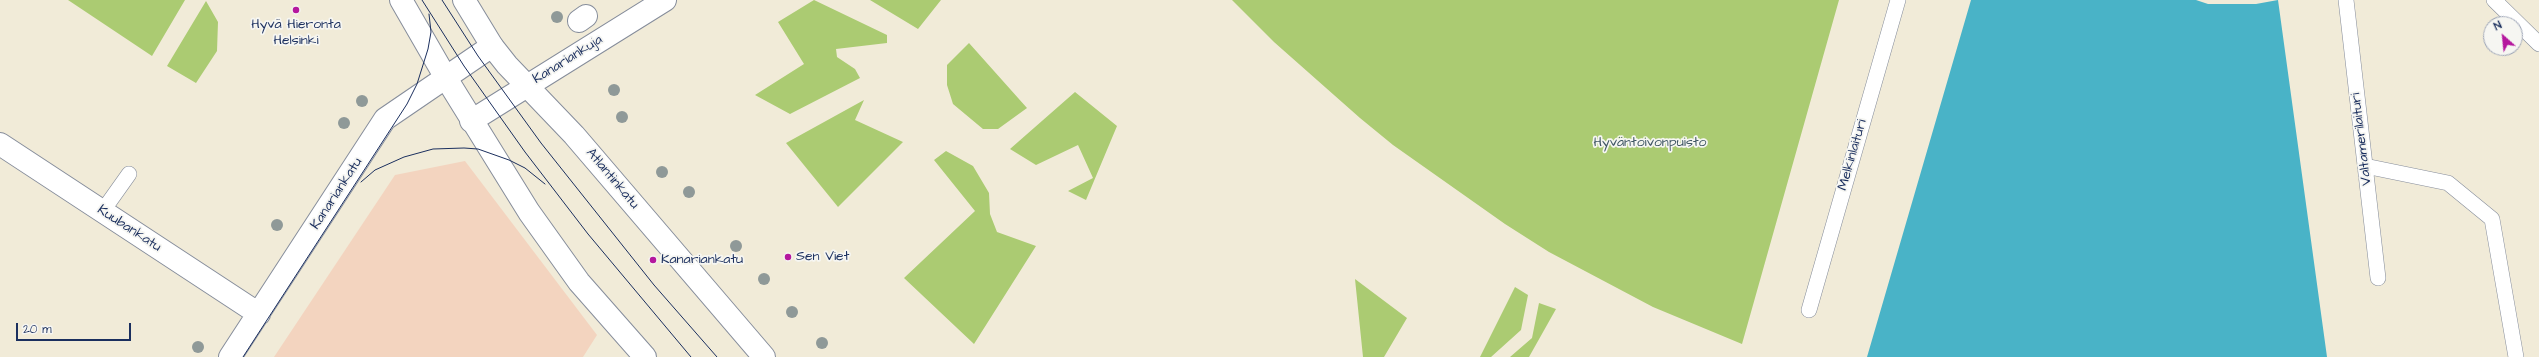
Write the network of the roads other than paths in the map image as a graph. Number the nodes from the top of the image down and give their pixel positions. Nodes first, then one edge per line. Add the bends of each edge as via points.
1 (400, 0) edge
2 (464, 0) edge
3 (665, 0) edge
4 (1898, 0) edge
5 (2346, 0) edge
6 (2494, 0) edge
7 (2539, 44) edge
8 (492, 46) junction
9 (446, 78) junction
10 (526, 86) junction
11 (471, 121) junction
12 (0, 144) edge
13 (2365, 166) junction
14 (129, 174) dead end
15 (102, 212) junction
16 (2378, 278) dead end
17 (1809, 310) dead end
18 (258, 314) junction
19 (230, 357) edge
20 (645, 357) edge
21 (764, 357) edge
22 (2516, 357) edge

1 - 9 street
2 - 8 street, Atlantinkatu
3 - 10 street, Kanariankuja
4 - 17 lane, Melkinlaituri
5 - 13 lane, Valtamerilaituri
6 - 7 lane
8 - 9 street, Kanariankatu
8 - 10 street, Atlantinkatu
9 - 11 street
9 - 18 street, Kanariankatu via 385,119
10 - 11 street, Kanariankuja
10 - 21 street, Atlantinkatu via 574,135
11 - 20 street via 529,212 579,282
12 - 15 street, Kuubankatu
13 - 16 lane, Valtamerilaituri
13 - 22 lane via 2448,183 2492,219
14 - 15 lane
15 - 18 street, Kuubankatu
18 - 19 street, Kanariankatu

